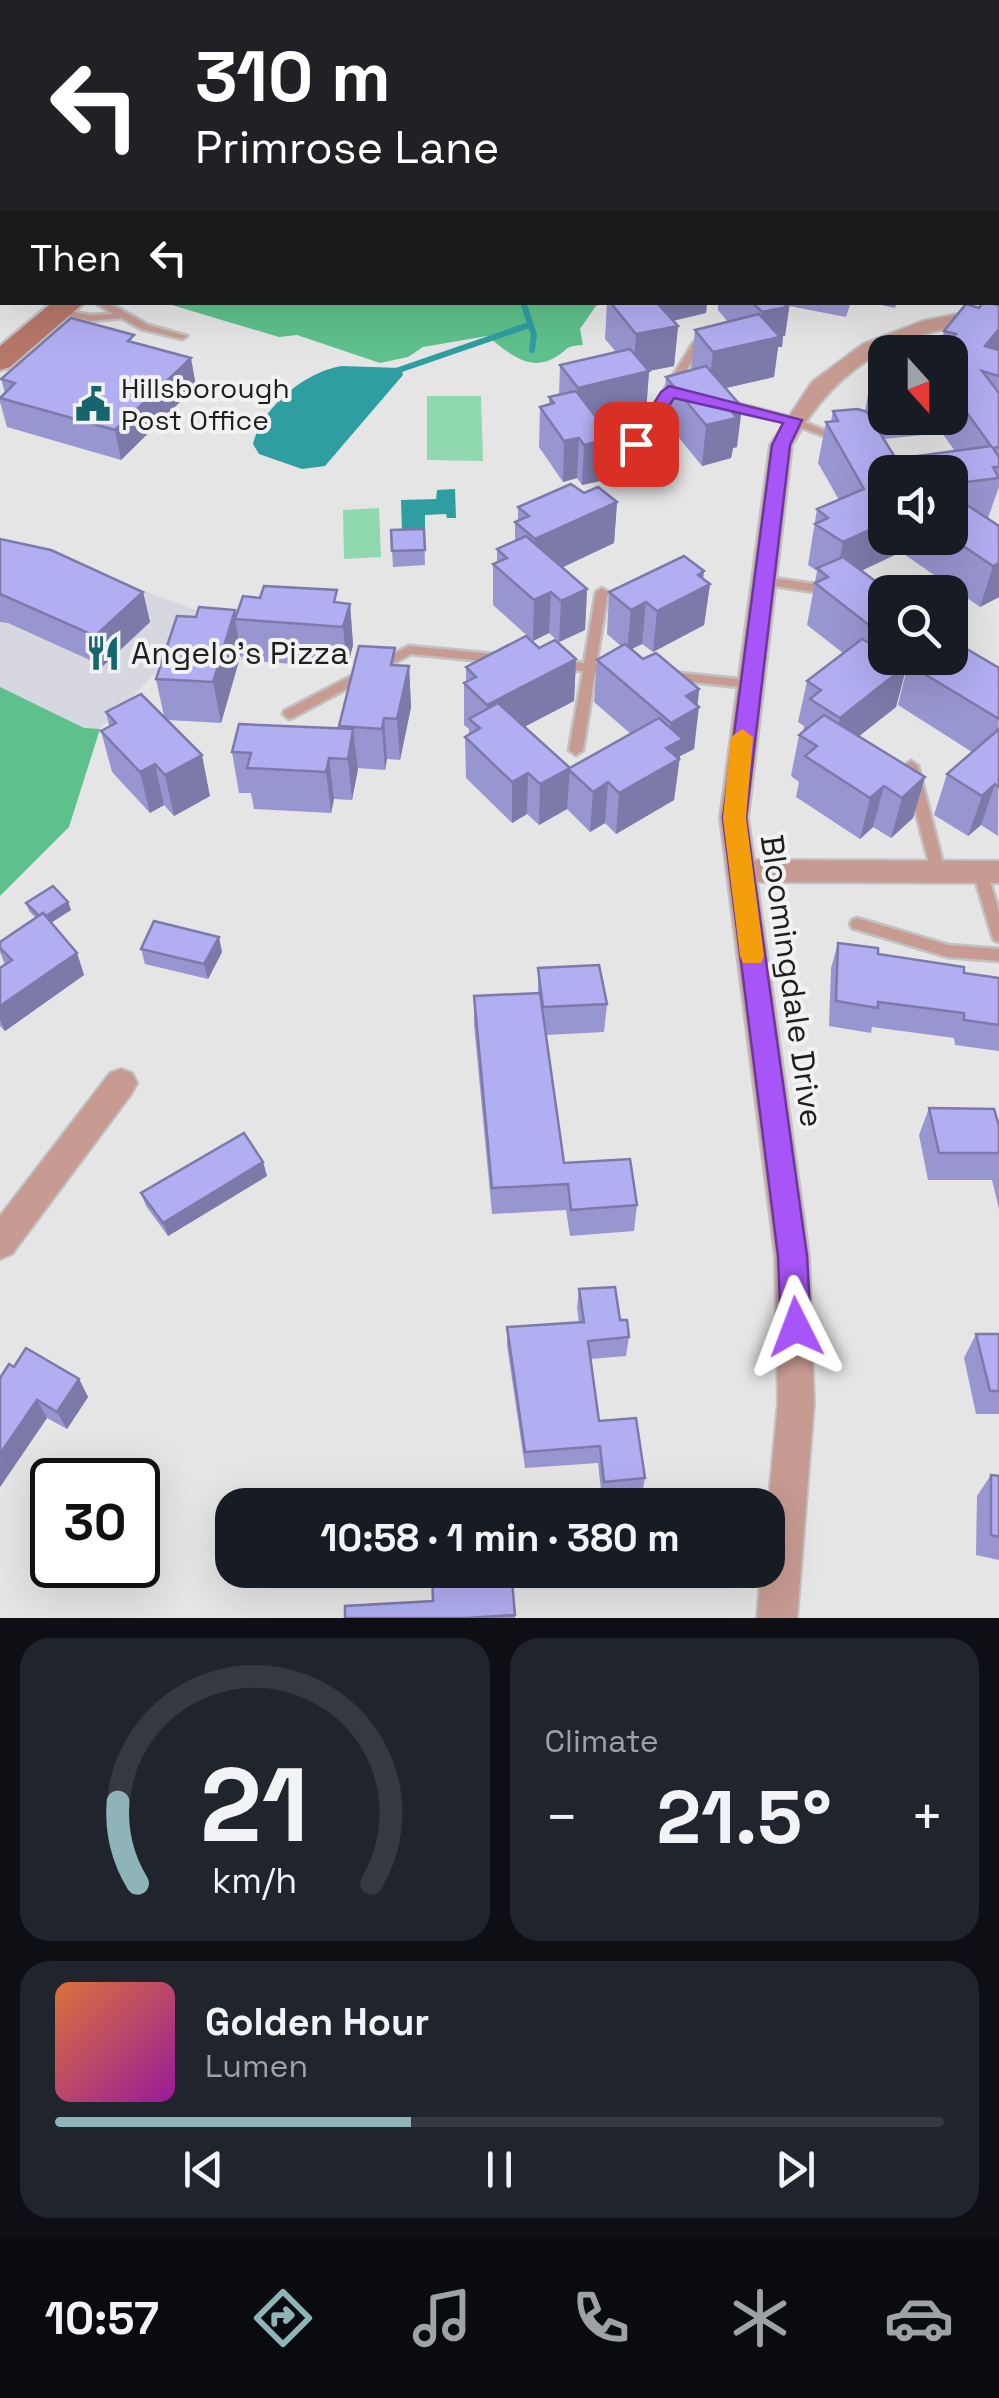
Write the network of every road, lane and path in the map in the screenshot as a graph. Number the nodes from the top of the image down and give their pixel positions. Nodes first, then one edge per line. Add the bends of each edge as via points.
1 (104, 305) edge
2 (65, 307) edge
3 (984, 314) edge
4 (120, 316) junction
5 (182, 336) dead end
6 (698, 343) edge
7 (0, 361) edge
8 (669, 392) junction
9 (684, 395) edge
10 (715, 402) edge
11 (793, 420) junction
12 (636, 444) dead end
13 (858, 445) edge
14 (766, 581) junction
15 (602, 592) dead end
16 (852, 594) edge
17 (518, 661) edge
18 (537, 662) edge
19 (592, 668) junction
20 (627, 672) edge
21 (645, 674) edge
22 (748, 684) junction
23 (289, 714) dead end
24 (576, 750) dead end
25 (911, 766) edge
26 (742, 871) junction
27 (938, 872) junction
28 (989, 872) edge
29 (858, 924) dead end
30 (999, 936) edge
31 (999, 954) edge
32 (121, 1083) dead end
33 (0, 1243) edge
34 (777, 1618) edge

1 - 4 lane
2 - 4 lane via 90,318
2 - 7 main road
3 - 11 street, Bloomingdale Drive via 907,333 851,358 810,394
4 - 5 lane
6 - 8 lane
8 - 9 lane
8 - 12 lane
10 - 11 lane
11 - 13 lane
11 - 14 street, Bloomingdale Drive via 781,445
14 - 16 lane
14 - 22 street, Bloomingdale Drive
15 - 19 lane
17 - 23 lane via 409,650
18 - 19 lane
19 - 20 lane
19 - 24 lane
21 - 22 lane
22 - 26 street, Bloomingdale Drive via 734,818
25 - 27 lane
26 - 27 street
26 - 34 street, Bloomingdale Drive via 794,1292 796,1403
27 - 28 street
28 - 30 lane
29 - 31 lane via 948,951
32 - 33 street

